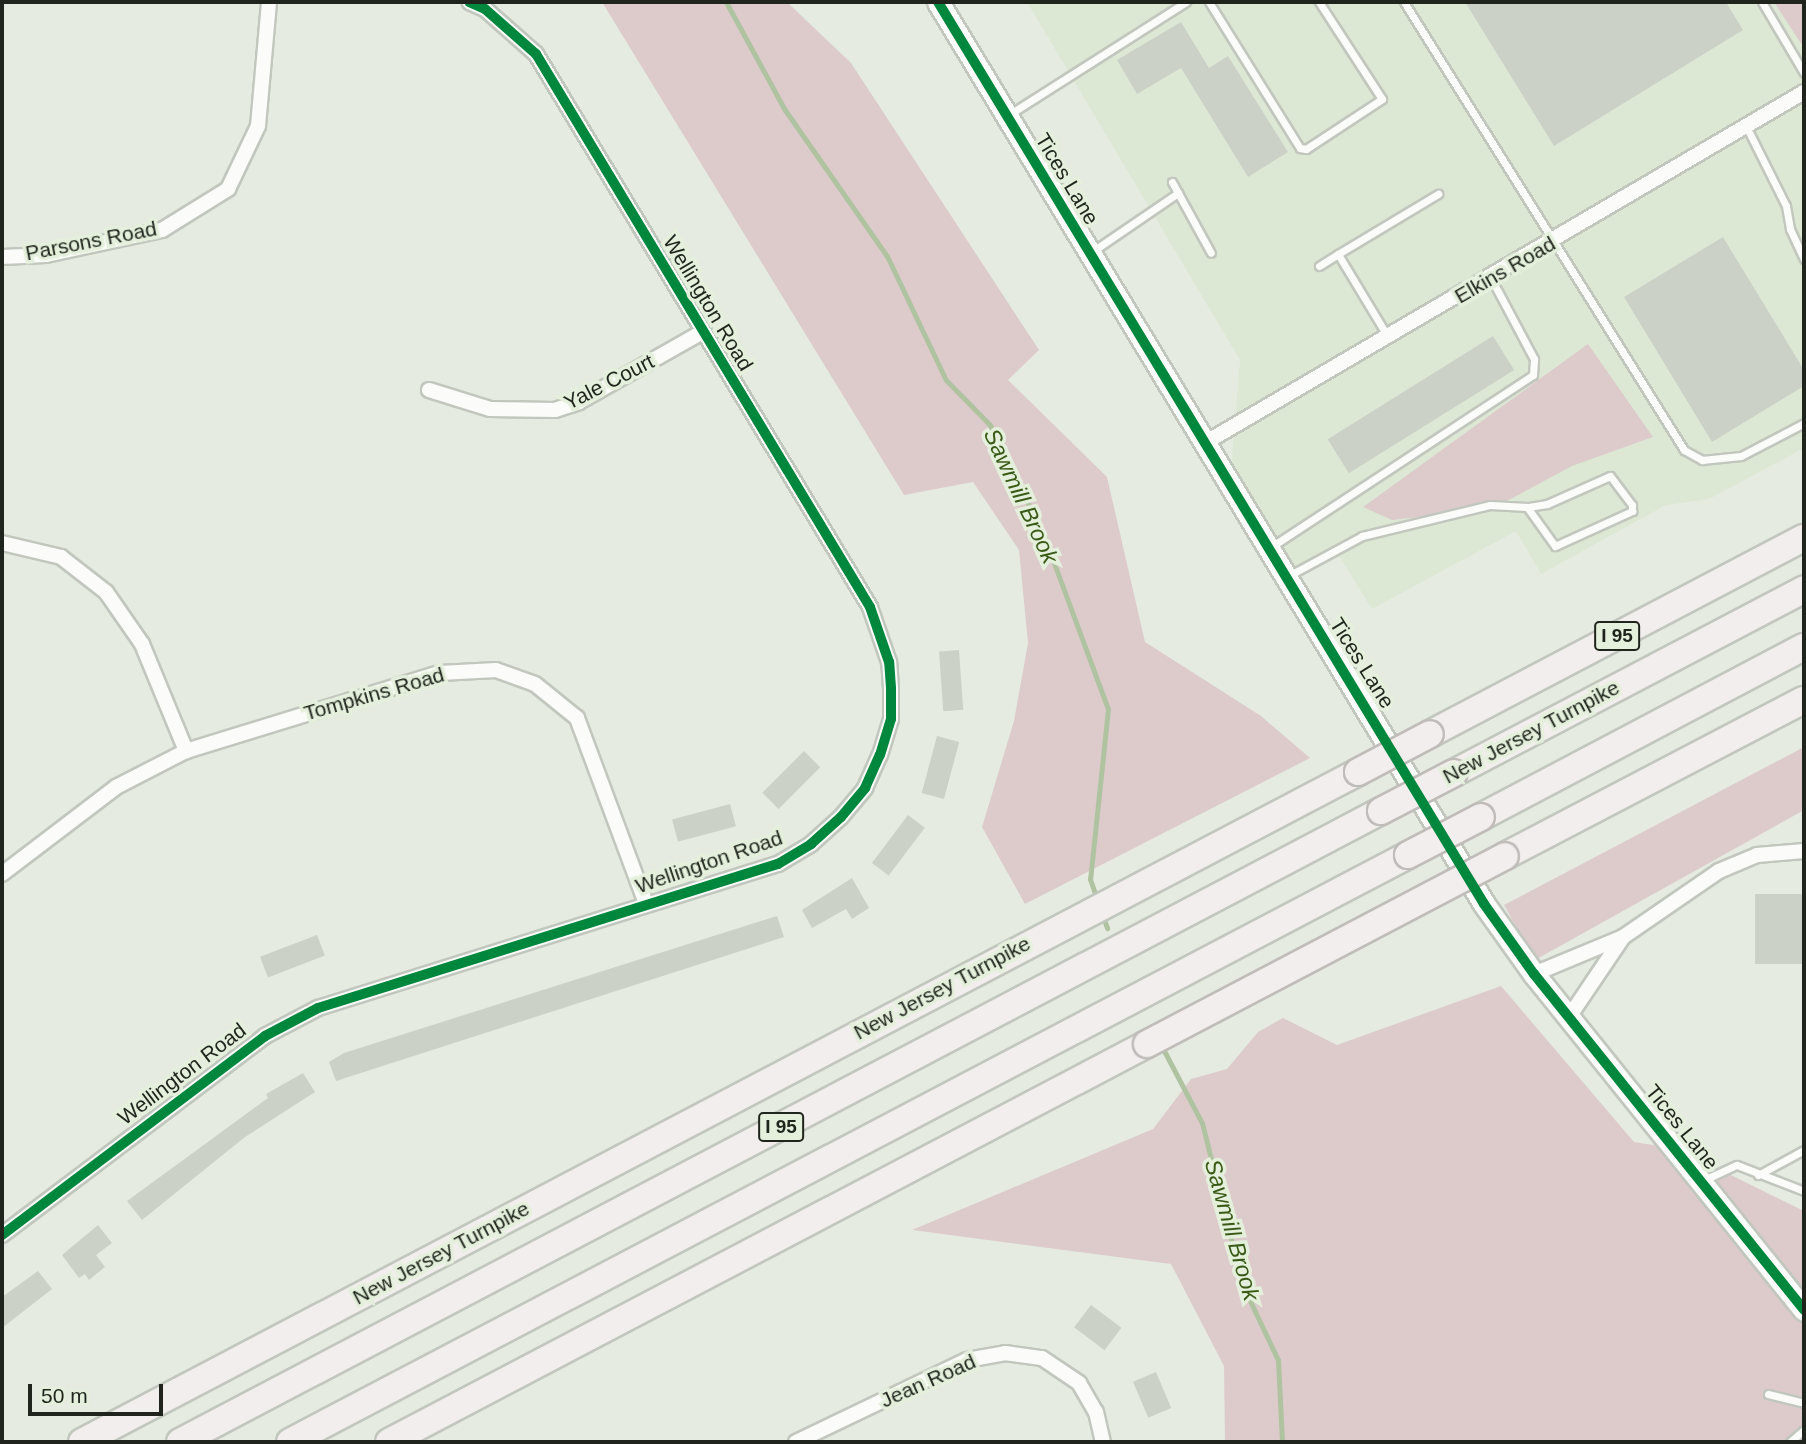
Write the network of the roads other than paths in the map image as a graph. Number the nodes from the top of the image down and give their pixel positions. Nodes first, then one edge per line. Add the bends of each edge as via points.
1 (269, 2) edge
2 (469, 2) edge
3 (938, 2) edge
4 (1186, 2) edge
5 (1209, 2) edge
6 (1319, 2) edge
7 (1404, 2) edge
8 (1762, 2) edge
9 (1804, 73) edge
10 (1804, 92) edge
11 (1006, 116) junction
12 (1747, 128) junction
13 (1172, 182) dead end
14 (1178, 193) junction
15 (1438, 194) dead end
16 (1555, 240) junction
17 (1211, 253) dead end
18 (1090, 254) junction
19 (1338, 254) junction
20 (2, 257) edge
21 (1804, 260) edge
22 (1319, 266) dead end
23 (1491, 278) junction
24 (702, 332) junction
25 (1388, 338) junction
26 (429, 390) dead end
27 (1804, 423) edge
28 (1203, 444) junction
29 (1528, 508) junction
30 (1804, 538) edge
31 (2, 543) edge
32 (1268, 549) junction
33 (1286, 578) junction
34 (1804, 589) edge
35 (1804, 647) edge
36 (1804, 699) edge
37 (186, 751) junction
38 (1804, 851) edge
39 (2, 874) edge
40 (646, 904) junction
41 (1623, 937) junction
42 (1534, 974) junction
43 (1569, 1017) junction
44 (1804, 1150) edge
45 (1758, 1175) junction
46 (1701, 1182) junction
47 (1804, 1191) edge
48 (2, 1235) edge
49 (1804, 1310) edge
50 (1768, 1394) dead end
51 (1804, 1403) edge
52 (1804, 1430) edge
53 (82, 1442) edge
54 (180, 1442) edge
55 (290, 1442) edge
56 (389, 1442) edge
57 (796, 1442) edge
58 (1102, 1442) edge
59 (1790, 1442) edge

1 - 20 street, Parsons Road via 258,126 228,189 162,230 46,255
2 - 24 street, Wellington Road via 485,9 536,54
3 - 11 street, Tices Lane
4 - 11 lane
5 - 6 lane via 1300,148 1306,149 1382,99
7 - 16 lane
8 - 9 lane
10 - 12 street, Elkins Road
11 - 18 street, Tices Lane
12 - 16 street, Elkins Road
12 - 21 lane via 1786,206
13 - 14 lane
14 - 17 lane
14 - 18 lane
15 - 19 lane
16 - 23 street, Elkins Road
16 - 27 lane via 1684,450 1702,460 1741,456
18 - 28 street, Tices Lane
19 - 22 lane
19 - 25 lane
23 - 25 street, Elkins Road
23 - 32 lane via 1534,359 1533,375
24 - 26 street, Yale Court via 579,402 555,410 490,409
24 - 40 street, Wellington Road via 870,607 889,662 891,719 865,788 811,844 778,864
25 - 28 street, Elkins Road
28 - 32 street, Tices Lane
29 - 29 lane via 1555,546 1632,511 1610,475
29 - 33 lane via 1490,505 1362,536
30 - 53 highway, New Jersey Turnpike / I 95, bridge
31 - 37 street via 61,557 106,592 142,644
32 - 33 street, Tices Lane
33 - 42 street, Tices Lane via 1484,904
34 - 54 highway, New Jersey Turnpike / I 95, bridge
35 - 55 highway, I 95, bridge
36 - 56 highway, bridge
37 - 39 street, Tompkins Road via 116,787
37 - 40 street, Tompkins Road via 440,673 496,670 517,675 556,697 577,718
38 - 41 street via 1757,855 1719,871
40 - 48 street, Wellington Road via 318,1008 229,1059
41 - 42 street
41 - 43 street
42 - 43 street, Tices Lane
43 - 46 street, Tices Lane
44 - 45 lane
45 - 46 lane via 1737,1165
45 - 47 lane
46 - 49 street, Tices Lane
50 - 51 lane
52 - 59 lane
57 - 58 street, Jean Road via 967,1360 1005,1353 1042,1358 1079,1383 1096,1412

